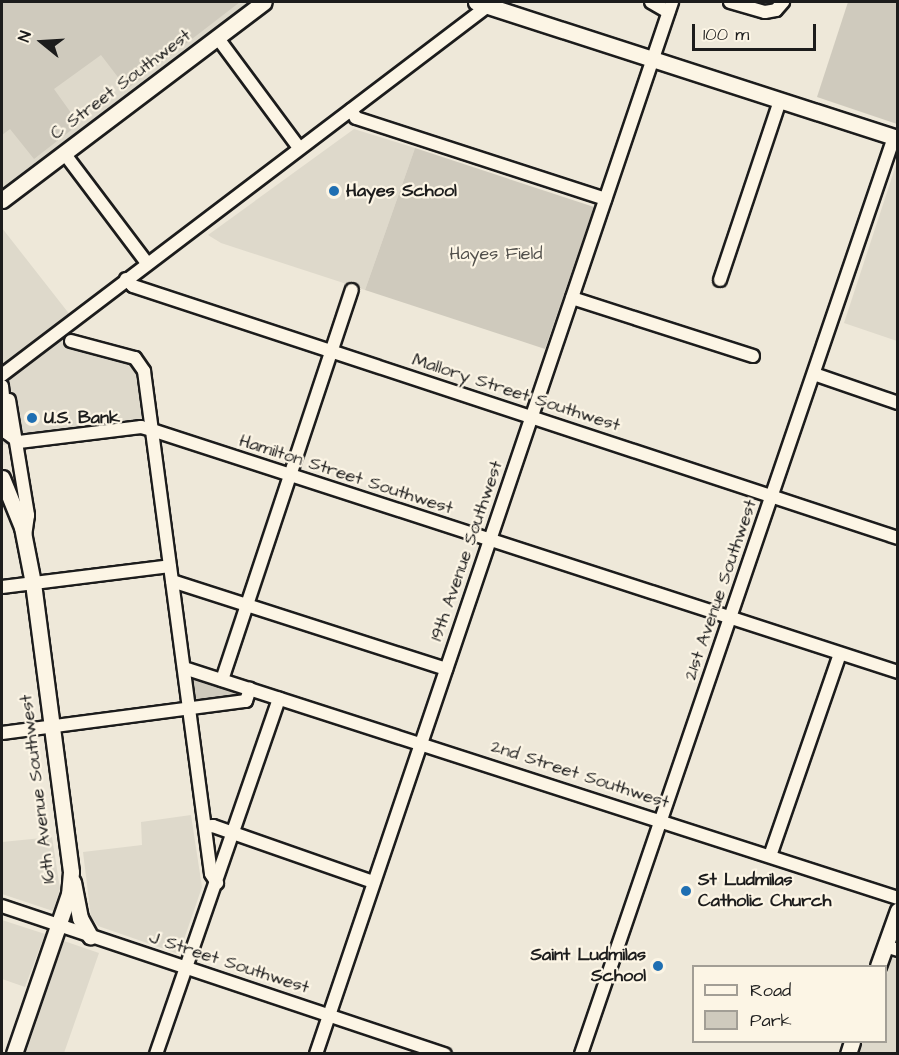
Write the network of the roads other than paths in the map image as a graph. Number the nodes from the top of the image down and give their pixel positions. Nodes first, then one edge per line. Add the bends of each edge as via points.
1 (264, 2) edge
2 (651, 2) edge
3 (730, 2) edge
4 (783, 2) edge
5 (486, 3) edge
6 (670, 7) edge
7 (217, 38) junction
8 (653, 60) junction
9 (780, 101) junction
10 (351, 110) junction
11 (896, 138) edge
12 (299, 148) junction
13 (64, 153) junction
14 (605, 199) junction
15 (2, 200) edge
16 (147, 263) junction
17 (126, 279) junction
18 (720, 280) dead end
19 (352, 290) dead end
20 (572, 298) junction
21 (71, 341) dead end
22 (331, 351) junction
23 (753, 356) dead end
24 (814, 374) junction
25 (2, 375) edge
26 (2, 386) edge
27 (897, 403) edge
28 (531, 417) junction
29 (152, 430) junction
30 (19, 442) junction
31 (290, 477) junction
32 (2, 478) edge
33 (772, 497) junction
34 (897, 537) edge
35 (24, 540) junction
36 (490, 541) junction
37 (170, 566) junction
38 (172, 581) junction
39 (33, 583) junction
40 (2, 587) edge
41 (248, 604) junction
42 (730, 618) junction
43 (840, 654) junction
44 (184, 668) junction
45 (446, 669) junction
46 (897, 672) edge
47 (222, 680) junction
48 (250, 689) junction
49 (279, 699) junction
50 (189, 708) junction
51 (51, 727) junction
52 (2, 733) edge
53 (420, 743) junction
54 (660, 821) junction
55 (206, 827) junction
56 (233, 836) junction
57 (770, 856) junction
58 (71, 872) junction
59 (373, 882) junction
60 (217, 883) junction
61 (897, 898) edge
62 (2, 906) edge
63 (897, 910) edge
64 (58, 926) junction
65 (90, 936) junction
66 (891, 948) edge
67 (879, 965) edge
68 (187, 968) junction
69 (329, 1015) junction
70 (14, 1053) edge
71 (156, 1053) edge
72 (316, 1053) edge
73 (445, 1053) edge
74 (581, 1053) edge

1 - 7 main road, C Street Southwest
2 - 6 street
3 - 4 street via 765,12 776,10
5 - 8 main road
5 - 10 street
6 - 8 street, 19th Avenue Southwest
7 - 12 street
7 - 13 main road, C Street Southwest
8 - 9 main road
8 - 14 street, 19th Avenue Southwest
9 - 11 main road
9 - 18 street
10 - 12 street
10 - 14 street via 357,118
11 - 24 street, 21st Avenue Southwest
12 - 16 street
13 - 15 main road, C Street Southwest
13 - 16 street
14 - 20 street, 19th Avenue Southwest
16 - 17 street
17 - 22 street, Mallory Street Southwest via 133,286
17 - 25 street
19 - 22 street
20 - 23 street
20 - 28 street, 19th Avenue Southwest
21 - 29 street via 141,363
22 - 28 street, Mallory Street Southwest
22 - 31 street
24 - 27 street
24 - 33 street, 21st Avenue Southwest
26 - 30 street via 12,404
28 - 33 street, Mallory Street Southwest
28 - 36 street, 19th Avenue Southwest
29 - 30 street, Hamilton Street Southwest via 141,427
29 - 31 street, Hamilton Street Southwest
29 - 37 street
30 - 35 street via 28,515
31 - 36 street, Hamilton Street Southwest
31 - 41 street
32 - 35 main road, 16th Avenue Southwest via 16,508
33 - 34 street, Mallory Street Southwest
33 - 42 street, 21st Avenue Southwest
35 - 39 main road, 16th Avenue Southwest
36 - 42 street, Hamilton Street Southwest
36 - 45 street, 19th Avenue Southwest
37 - 38 street
37 - 39 street
38 - 41 street
38 - 44 street
39 - 40 street
39 - 51 main road, 16th Avenue Southwest
41 - 45 street
41 - 47 street
42 - 43 street, Hamilton Street Southwest
42 - 54 street, 21st Avenue Southwest
43 - 46 street, Hamilton Street Southwest
43 - 57 street
44 - 47 street, 2nd Street Southwest
44 - 50 street
45 - 53 street, 19th Avenue Southwest
47 - 48 street, 2nd Street Southwest
48 - 49 street, 2nd Street Southwest
48 - 50 street via 246,700
49 - 53 street, 2nd Street Southwest
49 - 56 street
50 - 51 street
50 - 55 street
51 - 52 street
51 - 58 main road, 16th Avenue Southwest
53 - 54 street, 2nd Street Southwest
53 - 59 street, 19th Avenue Southwest
54 - 57 street, 2nd Street Southwest
54 - 74 street, 21st Avenue Southwest
55 - 56 street via 213,826
55 - 60 street via 211,874
56 - 59 street
56 - 60 street
57 - 61 street, 2nd Street Southwest
58 - 64 main road, 16th Avenue Southwest
58 - 65 main road via 80,918
59 - 69 street, 19th Avenue Southwest
60 - 68 street
62 - 64 street, J Street Southwest
63 - 66 main road
64 - 65 street, J Street Southwest
64 - 70 main road, 16th Avenue Southwest
65 - 68 street, J Street Southwest
66 - 67 main road
68 - 69 street, J Street Southwest
68 - 71 street
69 - 72 street, 19th Avenue Southwest
69 - 73 street, J Street Southwest

